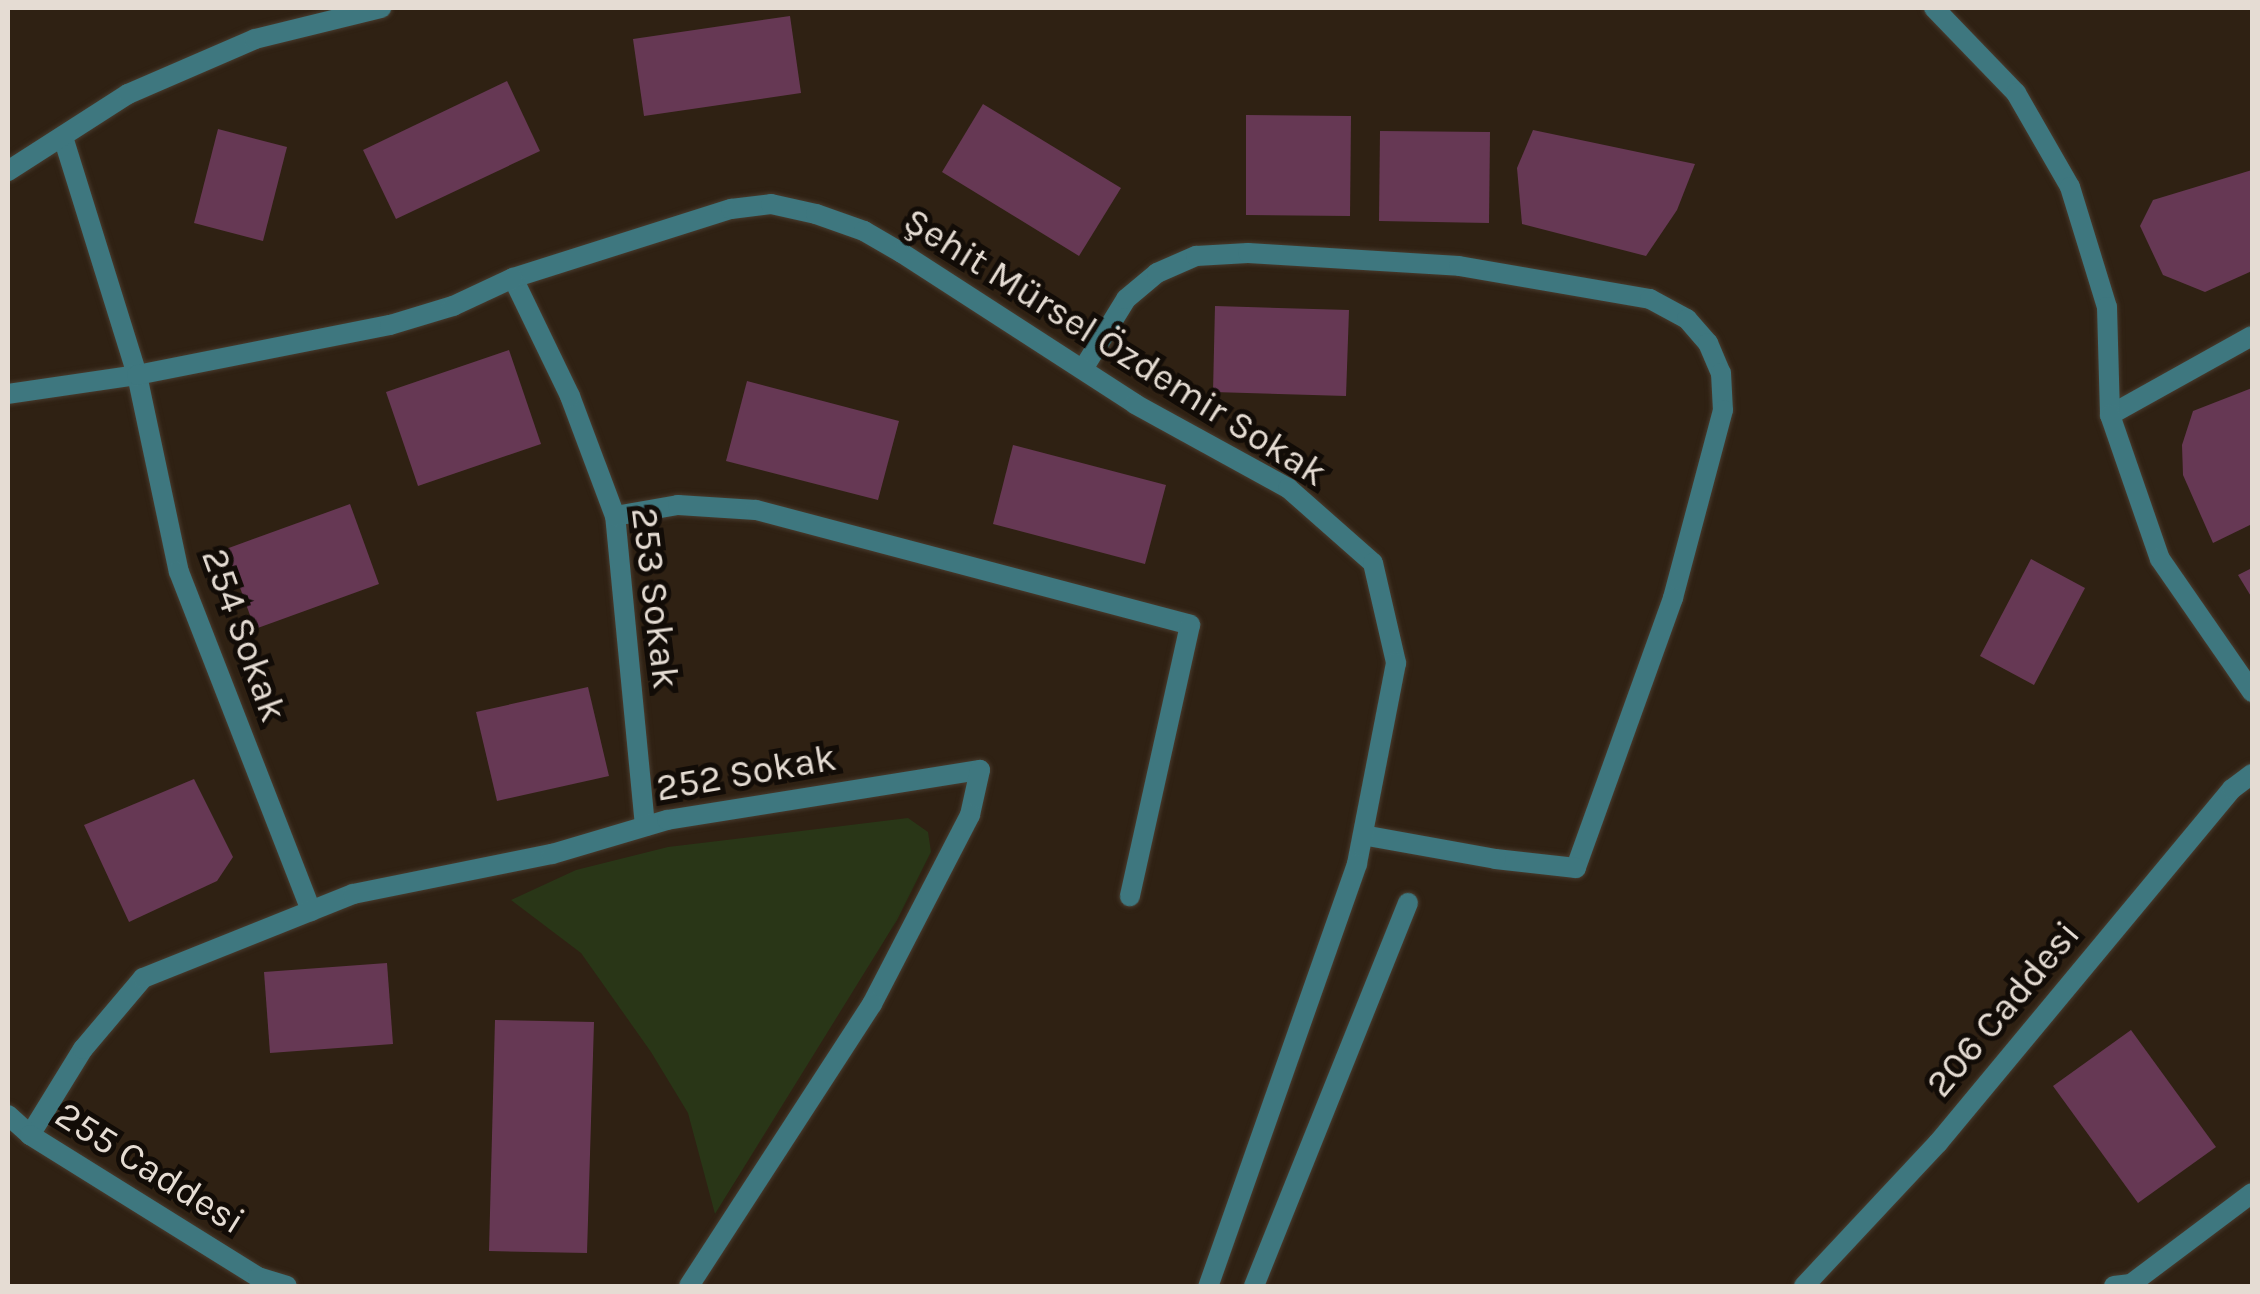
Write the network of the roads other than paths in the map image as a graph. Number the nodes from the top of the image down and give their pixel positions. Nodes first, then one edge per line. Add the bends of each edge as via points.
1 (380, 8) edge
2 (1934, 8) edge
3 (63, 136) junction
4 (8, 171) edge
5 (514, 278) junction
6 (2252, 336) edge
7 (1083, 369) junction
8 (137, 375) junction
9 (8, 394) edge
10 (2110, 415) junction
11 (615, 516) junction
12 (2252, 692) edge
13 (2252, 774) edge
14 (645, 826) junction
15 (1363, 835) junction
16 (1130, 896) dead end
17 (1408, 903) dead end
18 (311, 911) junction
19 (8, 1115) edge
20 (30, 1134) junction
21 (2252, 1194) edge
22 (253, 1282) edge
23 (287, 1286) edge
24 (688, 1286) edge
25 (1208, 1286) edge
26 (1254, 1286) edge
27 (1804, 1286) edge
28 (2114, 1286) edge

1 - 3 street via 255,39 128,94
2 - 10 street via 2016,93 2070,187 2107,307
3 - 4 street
3 - 8 street, 254 Sokak
5 - 7 street, Şehit Mürsel Özdemir Sokak via 731,209 771,204 864,231
5 - 8 street, Şehit Mürsel Özdemir Sokak via 390,325
5 - 11 street, 253 Sokak via 570,396
6 - 10 street
7 - 15 street, Şehit Mürsel Özdemir Sokak via 1288,488 1373,563 1396,663
7 - 15 street via 1126,299 1157,273 1196,256 1248,252 1459,266 1650,300 1687,319 1708,343 1721,373 1723,410 1674,598 1576,868
8 - 9 street, Şehit Mürsel Özdemir Sokak
8 - 18 street, 254 Sokak via 179,572
10 - 12 street via 2160,559
11 - 14 street, 253 Sokak
11 - 16 street via 678,505 756,510 1190,626
13 - 27 street, 206 Caddesi via 2232,789 1938,1143
14 - 18 street, 252 Sokak via 552,854 352,894
14 - 24 street, 252 Sokak via 980,770 970,814 872,1004
15 - 25 street, Şehit Mürsel Özdemir Sokak via 1279,1097
17 - 26 street
18 - 20 street, 252 Sokak via 143,978 83,1049
19 - 20 street, 255 Caddesi
20 - 22 street, 255 Caddesi
21 - 28 street via 2131,1284
22 - 23 street, 255 Caddesi

